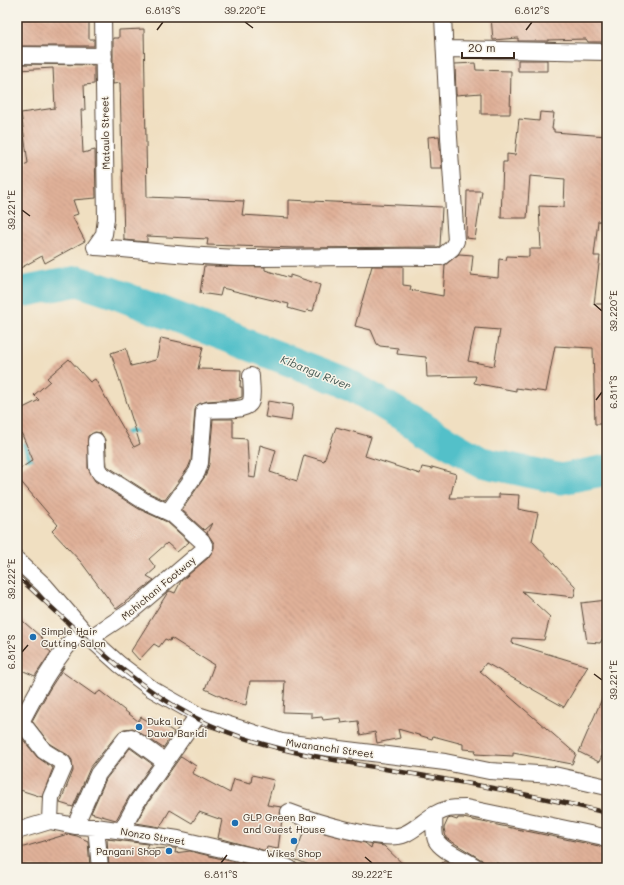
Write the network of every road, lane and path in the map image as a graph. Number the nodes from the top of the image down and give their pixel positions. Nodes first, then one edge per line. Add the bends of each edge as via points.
1 (102, 17) edge
2 (443, 17) edge
3 (445, 49) junction
4 (607, 52) edge
5 (17, 55) edge
6 (104, 56) junction
7 (251, 376) dead end
8 (96, 440) dead end
9 (172, 514) junction
10 (17, 560) edge
11 (86, 633) junction
12 (198, 715) junction
13 (19, 719) edge
14 (164, 761) junction
15 (607, 787) edge
16 (289, 812) dead end
17 (434, 815) junction
18 (50, 820) junction
19 (75, 826) junction
20 (96, 827) junction
21 (122, 830) junction
22 (17, 831) edge
23 (607, 840) edge
24 (100, 868) edge
25 (289, 868) edge
26 (477, 868) edge

1 - 6 street, Mataulo Street
2 - 3 street
3 - 4 street
3 - 6 street, Mataulo Street via 456,241 444,255 252,258 95,247 104,234 106,219
5 - 6 street
7 - 9 street via 252,400 247,407 204,411 197,472 172,506
8 - 9 street, Mchichani Footway via 96,467 100,473 144,502
9 - 11 street, Mchichani Footway via 202,541 205,547 134,608
10 - 11 street, Mwananchi Street via 44,585
11 - 12 street, Mwananchi Street via 119,664 152,689
11 - 13 street via 61,653
12 - 14 street
12 - 15 street, Mwananchi Street via 282,742 445,762 489,771 554,775
13 - 18 street via 44,751 64,765 51,797
14 - 19 street via 131,737 126,738 98,774
14 - 21 street
16 - 17 street via 332,826 383,837 405,834
17 - 23 street via 448,809 466,808 604,837
17 - 26 street via 436,839 440,844
18 - 19 street, Nonzo Street
18 - 22 street
19 - 20 street, Nonzo Street
20 - 21 street, Nonzo Street
20 - 24 street
21 - 25 street, Nonzo Street via 178,839 252,856

